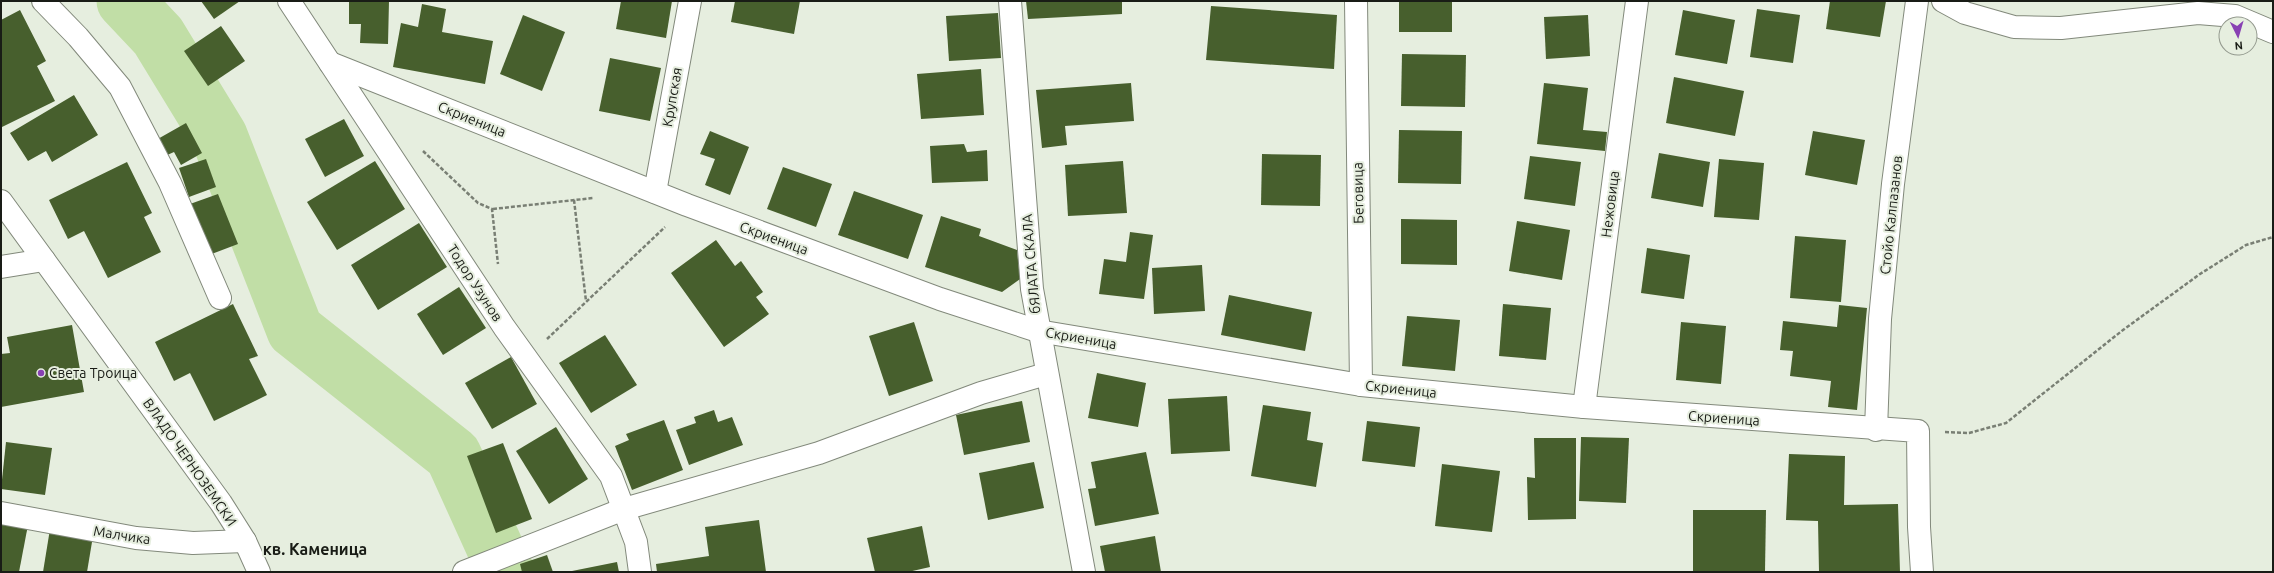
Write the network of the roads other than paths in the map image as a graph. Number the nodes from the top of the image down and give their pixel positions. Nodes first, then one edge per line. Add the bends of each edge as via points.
1 (43, 1) edge
2 (289, 1) edge
3 (690, 1) edge
4 (1010, 1) edge
5 (1356, 1) edge
6 (1637, 1) edge
7 (1917, 1) edge
8 (1948, 2) edge
9 (2200, 7) edge
10 (2273, 32) edge
11 (330, 63) junction
12 (655, 192) junction
13 (1, 201) edge
14 (44, 260) junction
15 (1, 267) edge
16 (220, 298) dead end
17 (1038, 330) junction
18 (1046, 374) junction
19 (1361, 385) junction
20 (1584, 407) junction
21 (1876, 430) junction
22 (624, 509) junction
23 (1, 513) edge
24 (245, 541) junction
25 (259, 572) edge
26 (464, 572) edge
27 (640, 572) edge
28 (1084, 572) edge
29 (1922, 572) edge

1 - 16 street via 78,37 120,87 170,183
2 - 11 street, Тодор Узунов
3 - 12 street, Крупская
4 - 17 street, бЯЛАТА СКАЛА via 1032,289
5 - 19 street, Беговица
6 - 20 street, Нежовица
7 - 21 street, Стойо Калпазанов via 1893,184 1880,319
8 - 9 street via 1965,13 2014,27 2061,28
9 - 10 street via 2235,16
11 - 12 street, Скриеница
11 - 22 street, Тодор Узунов via 527,359 611,476
12 - 17 street, Скриеница via 940,299
13 - 14 street, ВЛАДО ЧЕРНОЗЕМСКИ
14 - 15 street
14 - 24 street, ВЛАДО ЧЕРНОЗЕМСКИ via 216,497
17 - 18 street, бЯЛАТА СКАЛА
17 - 19 street, Скриеница
18 - 22 street via 981,393 819,453
18 - 28 street, бЯЛАТА СКАЛА
19 - 20 street, Скриеница
20 - 21 street, Скриеница
21 - 29 street, Скриеница via 1918,431
22 - 26 street
22 - 27 street, Тодор Узунов via 636,542
23 - 24 street, Малчика via 136,538 194,543
24 - 25 street, ВЛАДО ЧЕРНОЗЕМСКИ

